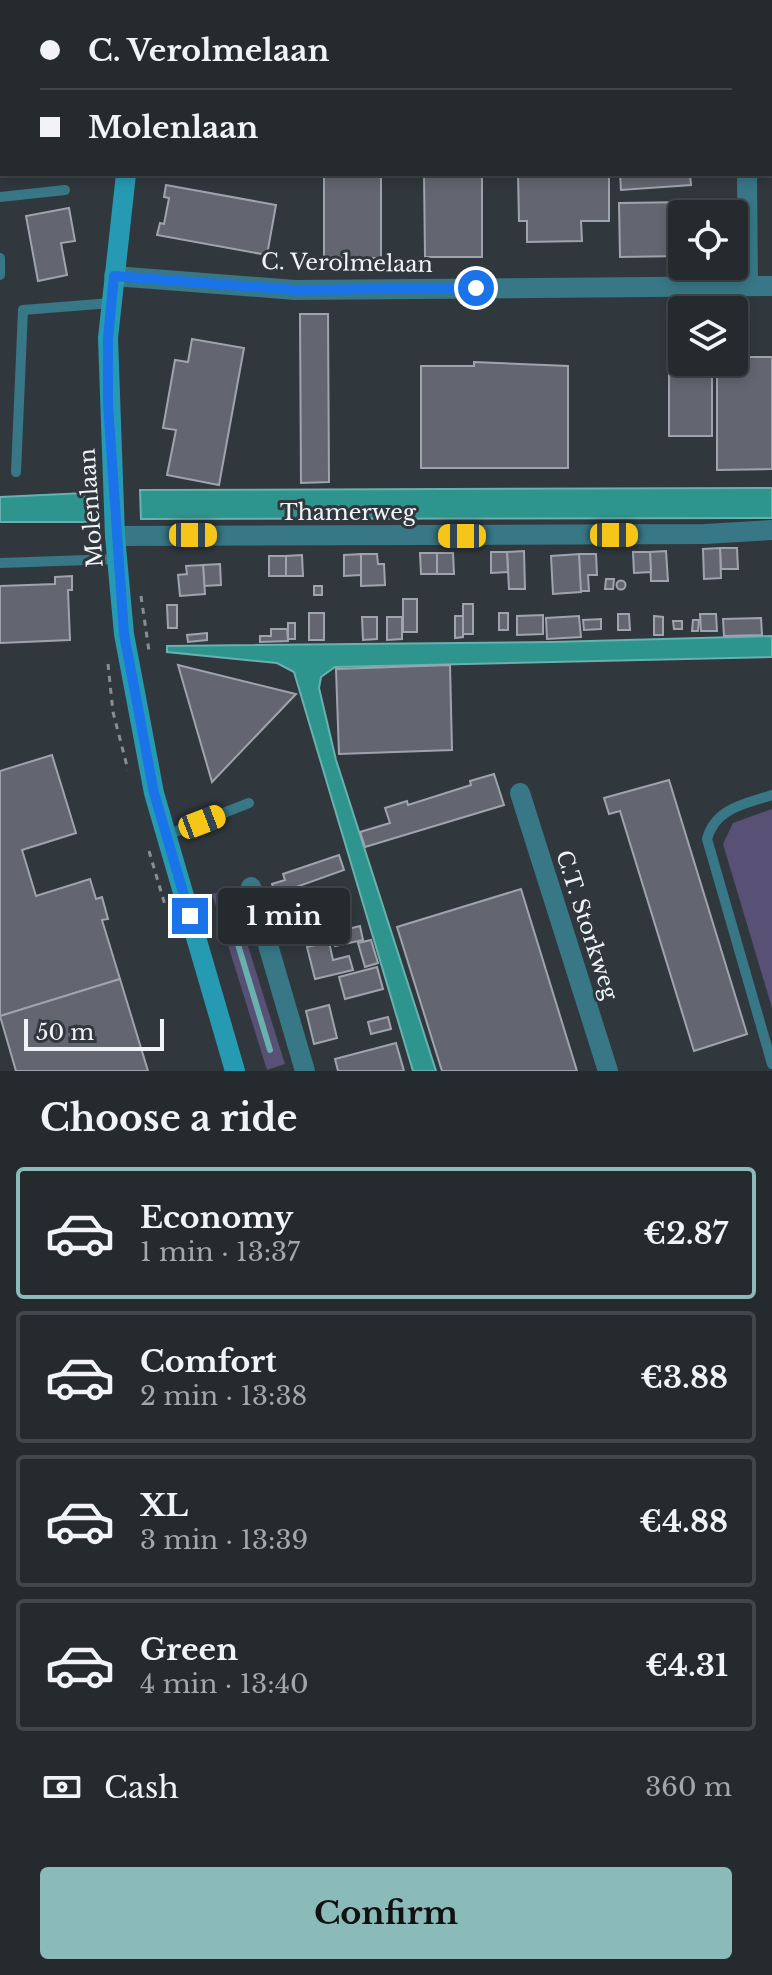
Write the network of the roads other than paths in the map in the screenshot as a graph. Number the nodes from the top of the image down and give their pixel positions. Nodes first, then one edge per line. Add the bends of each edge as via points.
1 (126, 176) edge
2 (747, 176) edge
3 (65, 190) dead end
4 (0, 197) edge
5 (0, 258) edge
6 (0, 275) edge
7 (114, 276) junction
8 (748, 286) junction
9 (772, 286) edge
10 (111, 303) junction
11 (16, 472) dead end
12 (772, 530) edge
13 (115, 536) junction
14 (117, 559) junction
15 (0, 563) edge
16 (520, 793) dead end
17 (772, 795) edge
18 (249, 803) dead end
19 (167, 835) junction
20 (251, 887) dead end
21 (772, 1064) edge
22 (235, 1071) edge
23 (305, 1071) edge
24 (608, 1071) edge

1 - 7 street, Molenlaan
2 - 8 street
3 - 4 lane
5 - 6 lane
7 - 8 street, C. Verolmelaan via 295,290
7 - 10 street, Molenlaan
8 - 9 street, C. Verolmelaan
10 - 11 lane via 23,310
10 - 13 street, Molenlaan via 108,404
12 - 13 street, Thamerweg
13 - 14 street, Molenlaan
14 - 15 lane
14 - 19 street, Molenlaan via 124,634
16 - 24 street, C.T. Storkweg
17 - 21 lane via 720,816 707,839
18 - 19 lane
19 - 22 street, Molenlaan
20 - 23 street

